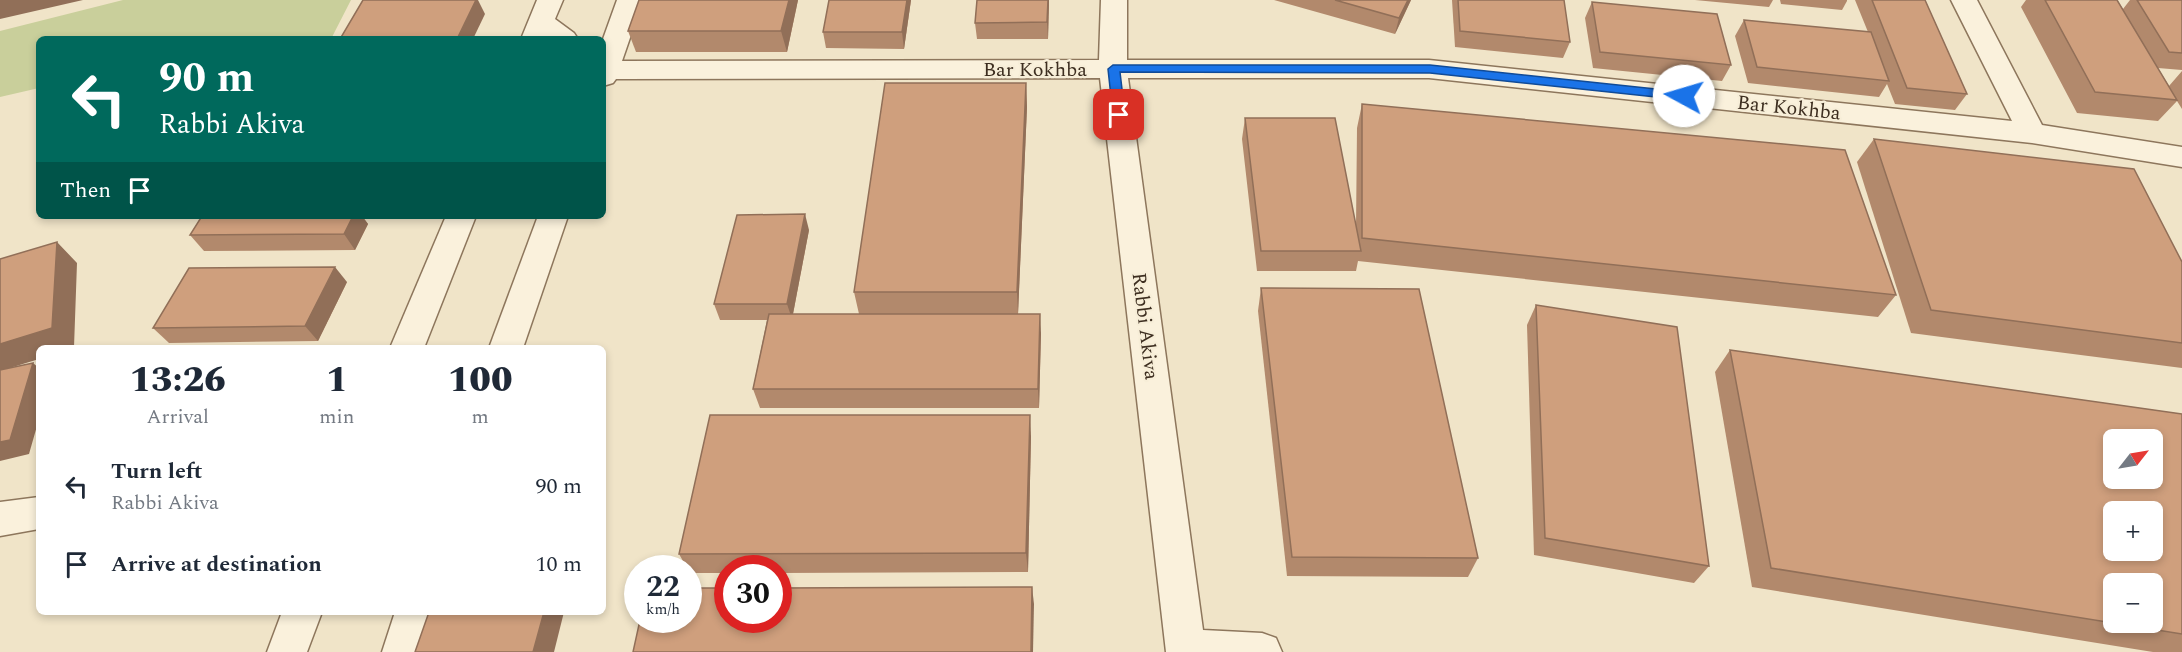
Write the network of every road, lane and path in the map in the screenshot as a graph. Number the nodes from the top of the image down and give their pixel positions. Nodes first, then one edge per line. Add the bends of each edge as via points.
1 (630, 0) edge
2 (1113, 0) edge
3 (1964, 0) edge
4 (542, 20) edge
5 (561, 36) edge
6 (606, 66) edge
7 (1113, 69) junction
8 (606, 72) edge
9 (2032, 133) junction
10 (2182, 157) edge
11 (460, 219) edge
12 (552, 219) edge
13 (408, 345) edge
14 (507, 345) edge
15 (36, 513) edge
16 (0, 519) edge
17 (302, 615) edge
18 (414, 615) edge
19 (1186, 650) edge
20 (287, 652) edge
21 (402, 652) edge
22 (1262, 652) edge

1 - 6 street
2 - 7 street, Rabbi Akiva
3 - 9 street
4 - 5 street
7 - 8 street, Bar Kokhba
7 - 9 street, Bar Kokhba via 1430,69
7 - 19 street, Rabbi Akiva
9 - 10 street, Bar Kokhba
11 - 13 street
12 - 14 street
15 - 16 street
17 - 20 street
18 - 21 street
19 - 22 street

